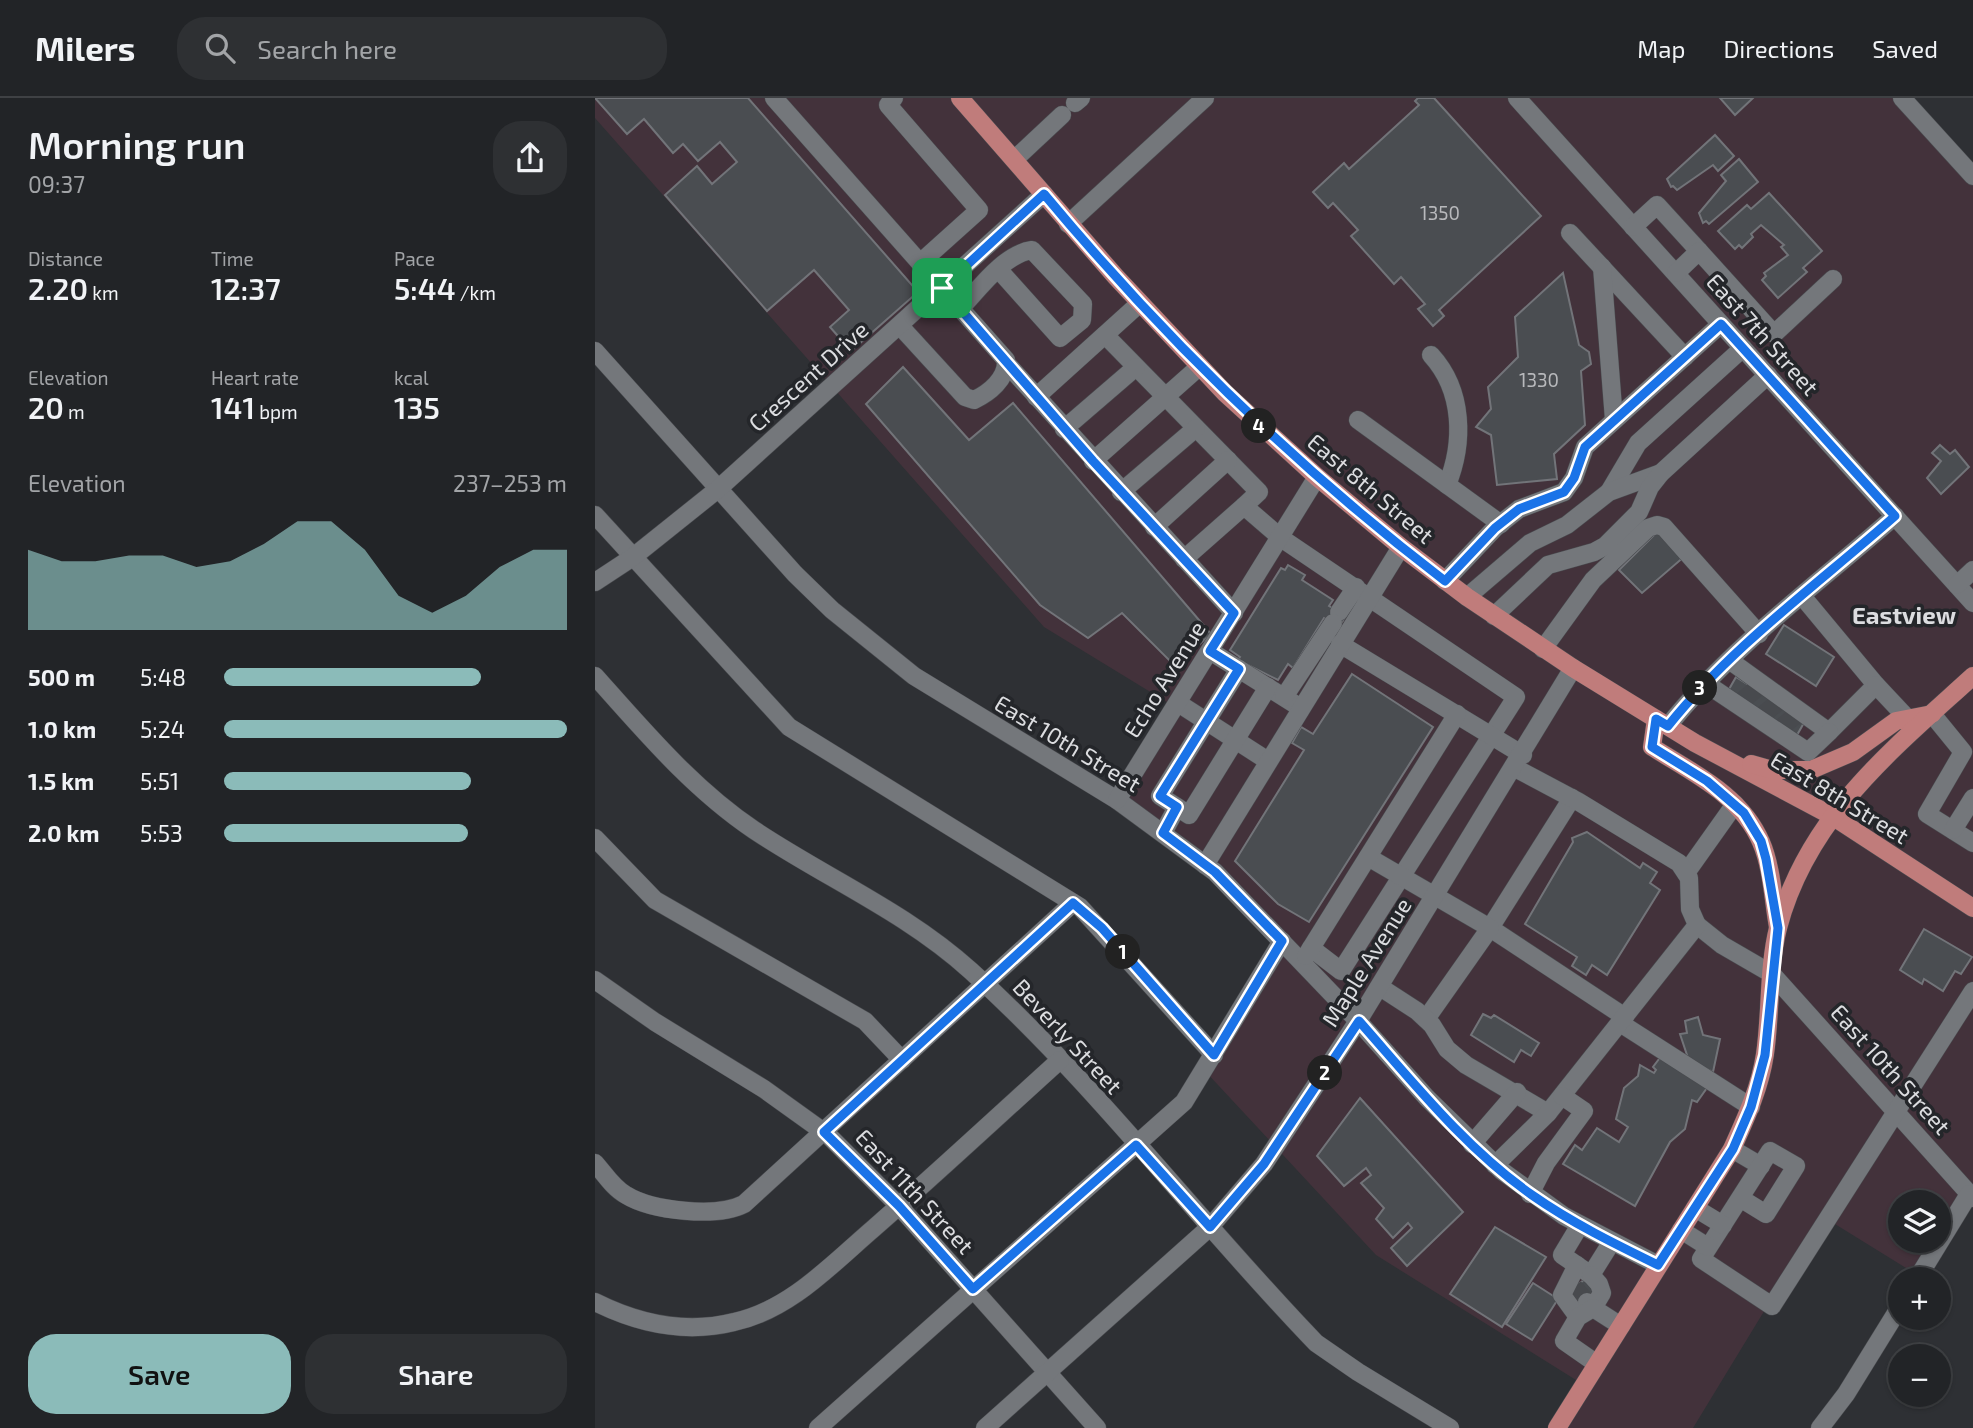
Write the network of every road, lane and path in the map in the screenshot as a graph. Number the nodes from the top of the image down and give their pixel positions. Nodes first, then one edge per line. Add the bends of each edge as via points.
1 (775, 98) edge
2 (960, 98) edge
3 (1205, 98) edge
4 (1517, 98) edge
5 (1902, 98) edge
6 (888, 100) edge
7 (1073, 105) edge
8 (1015, 159) junction
9 (1973, 176) edge
10 (1044, 194) junction
11 (1068, 223) junction
12 (1633, 227) junction
13 (1681, 232) junction
14 (1570, 233) dead end
15 (1699, 251) junction
16 (1657, 253) junction
17 (920, 263) junction
18 (1602, 267) junction
19 (999, 270) junction
20 (1676, 273) junction
21 (1833, 279) dead end
22 (942, 288) junction
23 (1140, 303) junction
24 (960, 309) junction
25 (1758, 316) junction
26 (1721, 324) junction
27 (900, 326) junction
28 (1105, 335) junction
29 (1738, 343) junction
30 (595, 351) edge
31 (1431, 355) dead end
32 (1685, 357) junction
33 (1006, 363) junction
34 (1136, 367) junction
35 (1199, 367) junction
36 (1768, 375) junction
37 (1036, 397) junction
38 (1166, 397) junction
39 (1358, 420) dead end
40 (1615, 421) junction
41 (1196, 428) junction
42 (1063, 429) junction
43 (1228, 460) junction
44 (1093, 461) junction
45 (1661, 473) junction
46 (1317, 477) junction
47 (1447, 485) junction
48 (718, 489) junction
49 (1121, 492) junction
50 (1609, 492) junction
51 (1244, 506) junction
52 (595, 515) edge
53 (1895, 516) junction
54 (1501, 524) junction
55 (1154, 527) junction
56 (1281, 538) junction
57 (1401, 547) junction
58 (633, 557) junction
59 (1184, 559) junction
60 (1973, 570) edge
61 (1445, 581) junction
62 (595, 582) edge
63 (1957, 585) junction
64 (1363, 591) junction
65 (1802, 596) junction
66 (1467, 597) junction
67 (1973, 603) edge
68 (1234, 613) junction
69 (1494, 616) junction
70 (1759, 634) junction
71 (1340, 644) junction
72 (1543, 649) junction
73 (1210, 651) junction
74 (1729, 660) junction
75 (1573, 668) junction
76 (1239, 669) junction
77 (595, 676) edge
78 (1973, 676) edge
79 (1705, 683) junction
80 (1876, 685) junction
81 (1268, 687) junction
82 (1749, 695) junction
83 (1284, 698) junction
84 (1178, 703) junction
85 (1301, 708) junction
86 (1770, 709) junction
87 (1457, 714) junction
88 (1931, 714) junction
89 (1907, 718) junction
90 (1207, 721) junction
91 (1789, 721) junction
92 (1662, 723) junction
93 (1829, 732) junction
94 (1491, 736) junction
95 (1234, 739) junction
96 (1968, 755) edge
97 (1723, 757) junction
98 (1268, 761) junction
99 (1519, 761) junction
100 (1571, 798) junction
101 (1973, 798) edge
102 (1117, 800) junction
103 (1735, 804) junction
104 (1177, 807) junction
105 (1832, 816) junction
106 (1954, 831) junction
107 (1163, 833) junction
108 (595, 838) edge
109 (1973, 843) edge
110 (1368, 857) junction
111 (1205, 865) junction
112 (1686, 873) junction
113 (1402, 876) junction
114 (1436, 895) junction
115 (1073, 903) junction
116 (1973, 908) edge
117 (1697, 925) junction
118 (1490, 928) junction
119 (1778, 928) junction
120 (1282, 941) junction
121 (1307, 955) junction
122 (1772, 974) junction
123 (595, 980) edge
124 (984, 984) junction
125 (1380, 987) junction
126 (1973, 991) edge
127 (1426, 1019) junction
128 (1623, 1020) junction
129 (1359, 1021) junction
130 (1214, 1055) junction
131 (902, 1060) junction
132 (1060, 1060) junction
133 (1517, 1093) junction
134 (1562, 1096) junction
135 (1751, 1107) junction
136 (1896, 1111) junction
137 (1548, 1113) junction
138 (824, 1132) junction
139 (1472, 1144) junction
140 (1136, 1145) junction
141 (1733, 1149) junction
142 (595, 1163) edge
143 (1495, 1165) junction
144 (1761, 1166) junction
145 (1530, 1194) junction
146 (1971, 1196) edge
147 (1740, 1198) junction
148 (899, 1206) junction
149 (1695, 1208) junction
150 (1580, 1225) junction
151 (1723, 1225) junction
152 (1210, 1227) junction
153 (1681, 1230) junction
154 (1611, 1243) junction
155 (1709, 1247) junction
156 (1658, 1265) junction
157 (1925, 1267) edge
158 (973, 1289) junction
159 (1581, 1290) junction
160 (595, 1303) edge
161 (1621, 1326) junction
162 (1888, 1327) edge
163 (1597, 1364) junction
164 (1047, 1372) junction
165 (818, 1428) edge
166 (985, 1428) edge
167 (1097, 1428) edge
168 (1450, 1428) edge
169 (1557, 1428) edge
170 (1820, 1428) edge

1 - 17 street
2 - 8 main road, East 8th Street
3 - 11 street
4 - 12 street, East 7th Street
5 - 9 street
6 - 17 street via 979,210
7 - 8 street
8 - 10 main road, East 8th Street
10 - 11 main road, East 8th Street
10 - 22 street, Crescent Drive
11 - 23 main road, East 8th Street
12 - 13 street via 1657,205
12 - 16 street, East 7th Street
13 - 15 street
13 - 16 street
14 - 18 street
15 - 20 street
15 - 25 street
16 - 20 street, East 7th Street
17 - 22 street
18 - 32 street
18 - 40 street
19 - 19 street via 1060,338 1081,320 1083,304 1032,250 1019,252
19 - 24 street
20 - 26 street, East 7th Street
21 - 25 street via 1774,334
22 - 24 street
22 - 27 street, Crescent Drive
23 - 28 street
23 - 35 main road, East 8th Street
24 - 33 street
25 - 29 street
26 - 29 street, East 7th Street
26 - 32 street
27 - 33 street via 965,397 974,400 992,388 1002,379
27 - 48 street, Crescent Drive
28 - 34 street
28 - 37 street
29 - 36 street, East 7th Street
29 - 50 street via 1637,443
30 - 48 street, East 10th Street
31 - 47 street via 1443,368 1451,388 1461,439
32 - 40 street
33 - 37 street
34 - 38 street
34 - 42 street
35 - 38 street
35 - 46 main road, East 8th Street
36 - 45 street
36 - 53 street, East 7th Street
37 - 42 street
38 - 41 street
38 - 44 street
39 - 47 street
40 - 54 street via 1585,447 1564,492 1519,509
41 - 43 street
41 - 49 street
42 - 44 street
43 - 51 street via 1259,492
43 - 55 street
44 - 49 street
45 - 50 street
45 - 69 street via 1639,512 1605,546 1548,565
46 - 56 street, Echo Avenue
46 - 57 main road, East 8th Street
47 - 54 street
48 - 58 street, Crescent Drive
48 - 102 street, East 10th Street via 795,574 874,646 962,708
49 - 55 street
50 - 66 street via 1567,525 1530,543
51 - 56 street
51 - 59 street
52 - 58 street
53 - 63 street, East 7th Street
53 - 65 street
54 - 61 street
55 - 59 street
56 - 64 street
56 - 68 street, Echo Avenue
57 - 61 main road, East 8th Street
57 - 64 street
58 - 62 street, Crescent Drive
58 - 115 street via 789,727
59 - 68 street
60 - 63 street
61 - 66 main road, East 8th Street
63 - 67 street, East 7th Street
64 - 71 street
64 - 83 street via 1336,618
64 - 94 street via 1516,697
65 - 70 street
65 - 80 street
66 - 69 main road, East 8th Street
68 - 73 street, Echo Avenue
69 - 72 main road, East 8th Street
70 - 72 street via 1657,524 1593,580
70 - 74 street
71 - 85 street
71 - 87 street
72 - 75 main road, East 8th Street
73 - 76 street
73 - 84 street, Echo Avenue
74 - 79 street
74 - 82 street
75 - 92 main road, East 8th Street
75 - 99 street, Maple Avenue
76 - 81 street
76 - 90 street
77 - 124 street, Beverly Street via 717,803 782,848 931,937
78 - 88 main road
79 - 82 street
79 - 92 street
80 - 89 street
80 - 93 street
81 - 83 street
81 - 95 street
82 - 86 street
82 - 86 street
83 - 85 street
84 - 90 street
84 - 102 street, Echo Avenue
85 - 98 street
86 - 91 street
86 - 91 street
87 - 94 street
87 - 110 street
88 - 89 main road
88 - 96 street
88 - 105 main road via 1869,772
89 - 97 main road via 1853,752 1811,770 1772,770
90 - 95 street
90 - 104 street via 1160,796
91 - 93 street
91 - 93 street via 1808,752
92 - 97 main road, East 8th Street
92 - 103 main road via 1652,747
94 - 99 street
94 - 113 street
95 - 98 street
95 - 104 street via 1189,815
96 - 106 street via 1927,814
97 - 105 main road, East 8th Street
98 - 111 street
99 - 100 street
99 - 114 street, Maple Avenue
100 - 112 street via 1679,863
100 - 118 street
101 - 106 street
102 - 107 street, East 10th Street
103 - 112 street
103 - 119 main road via 1761,841
104 - 107 street
105 - 116 main road, East 8th Street
105 - 119 main road via 1797,879
106 - 109 street
107 - 111 street, East 10th Street
108 - 131 street via 655,900 865,1021
110 - 113 street
110 - 121 street
111 - 120 street, East 10th Street
112 - 117 street via 1690,909
113 - 114 street
113 - 121 street via 1341,971
114 - 118 street
114 - 125 street, Maple Avenue
115 - 124 street
115 - 130 street via 1102,928
117 - 122 street, East 10th Street
117 - 128 street
118 - 127 street
118 - 128 street
119 - 122 main road
120 - 121 street, East 10th Street
120 - 130 street
121 - 129 street, East 10th Street
122 - 135 main road via 1765,1055
122 - 136 street, East 10th Street
123 - 138 street, East 11th Street
124 - 131 street
124 - 132 street, Beverly Street
125 - 127 street
125 - 129 street, Maple Avenue
126 - 136 street
127 - 133 street via 1466,1066
128 - 134 street
128 - 135 street
129 - 139 street, East 10th Street
129 - 152 street, Maple Avenue via 1264,1164
130 - 140 street via 1184,1102
131 - 138 street
132 - 140 street, Beverly Street
132 - 148 street
133 - 137 street
133 - 139 street
134 - 137 street
134 - 145 street via 1584,1111
135 - 141 main road
136 - 146 street, East 10th Street
136 - 155 street via 1772,1306 1701,1259
137 - 143 street
138 - 142 street via 752,1198 722,1213 654,1205 629,1197
138 - 148 street, East 11th Street
139 - 143 street, East 10th Street
140 - 152 street, Beverly Street
140 - 158 street
141 - 144 street
141 - 149 main road
143 - 145 street, East 10th Street
144 - 147 street
144 - 147 street via 1770,1152 1796,1166 1766,1214
145 - 150 street, East 10th Street
146 - 157 street
147 - 151 street
148 - 158 street, East 11th Street
148 - 160 street via 814,1280 758,1315 703,1327 659,1325
149 - 151 street
149 - 153 main road
150 - 154 street, East 10th Street
150 - 159 street via 1562,1255
151 - 155 street
152 - 164 street, Maple Avenue
152 - 168 street, Beverly Street via 1316,1343
153 - 155 street
153 - 156 main road
154 - 156 street, East 10th Street
154 - 159 street
156 - 161 main road
158 - 164 street, East 11th Street
158 - 165 street
159 - 161 street
159 - 163 street via 1564,1341
161 - 163 main road
162 - 170 street
163 - 169 main road
164 - 166 street, Maple Avenue
164 - 167 street, East 11th Street

